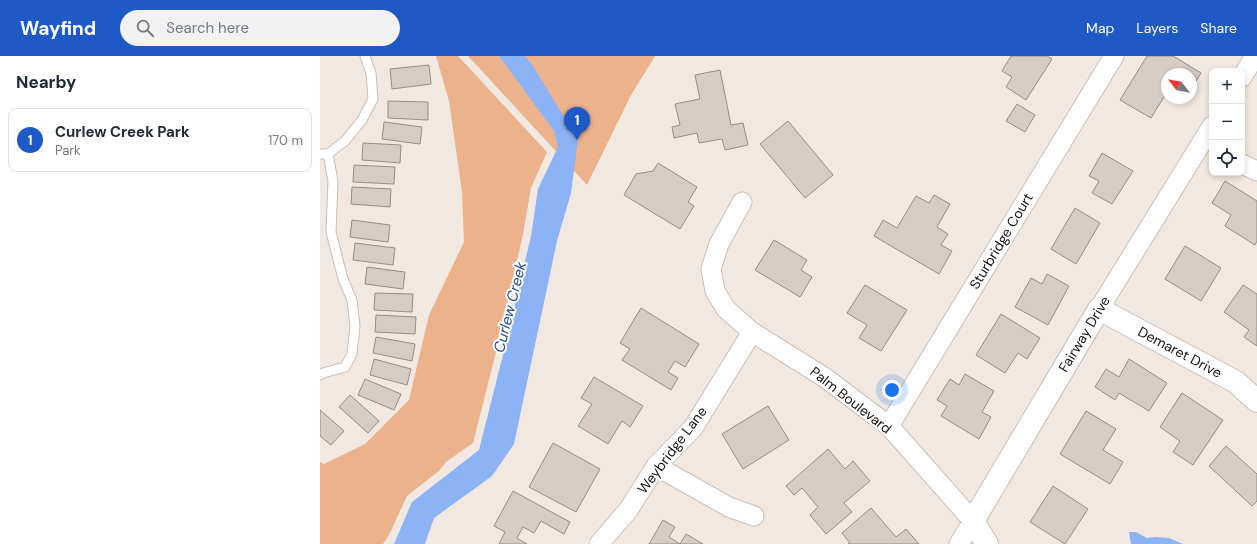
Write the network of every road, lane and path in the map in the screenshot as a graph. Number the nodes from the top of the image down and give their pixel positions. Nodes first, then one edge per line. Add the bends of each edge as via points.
1 (364, 56) edge
2 (1114, 56) edge
3 (1255, 56) edge
4 (1245, 72) edge
5 (1207, 146) edge
6 (324, 154) edge
7 (1245, 165) edge
8 (1257, 171) edge
9 (742, 202) dead end
10 (1098, 309) junction
11 (752, 332) junction
12 (320, 375) edge
13 (1257, 401) edge
14 (889, 426) junction
15 (656, 466) junction
16 (754, 516) dead end
17 (973, 521) junction
18 (599, 544) edge
19 (959, 544) edge
20 (987, 544) edge

1 - 6 lane via 370,73 373,99 362,120 345,141
2 - 14 street, Sturbridge Court
3 - 4 street
5 - 10 street, Fairway Drive
6 - 12 lane via 333,181 331,232 343,279 352,300 355,326 352,354 345,367
7 - 8 street
9 - 11 street, Palm Boulevard via 719,244 711,269 715,291 726,309
10 - 13 street, Demaret Drive via 1236,382
10 - 17 street, Fairway Drive
11 - 14 street, Palm Boulevard via 824,377
11 - 15 street, Weybridge Lane via 693,428
14 - 17 street, Palm Boulevard
15 - 16 street via 729,508
15 - 18 street, Weybridge Lane via 629,508
17 - 19 street, Fairway Drive
17 - 20 street, Palm Boulevard

